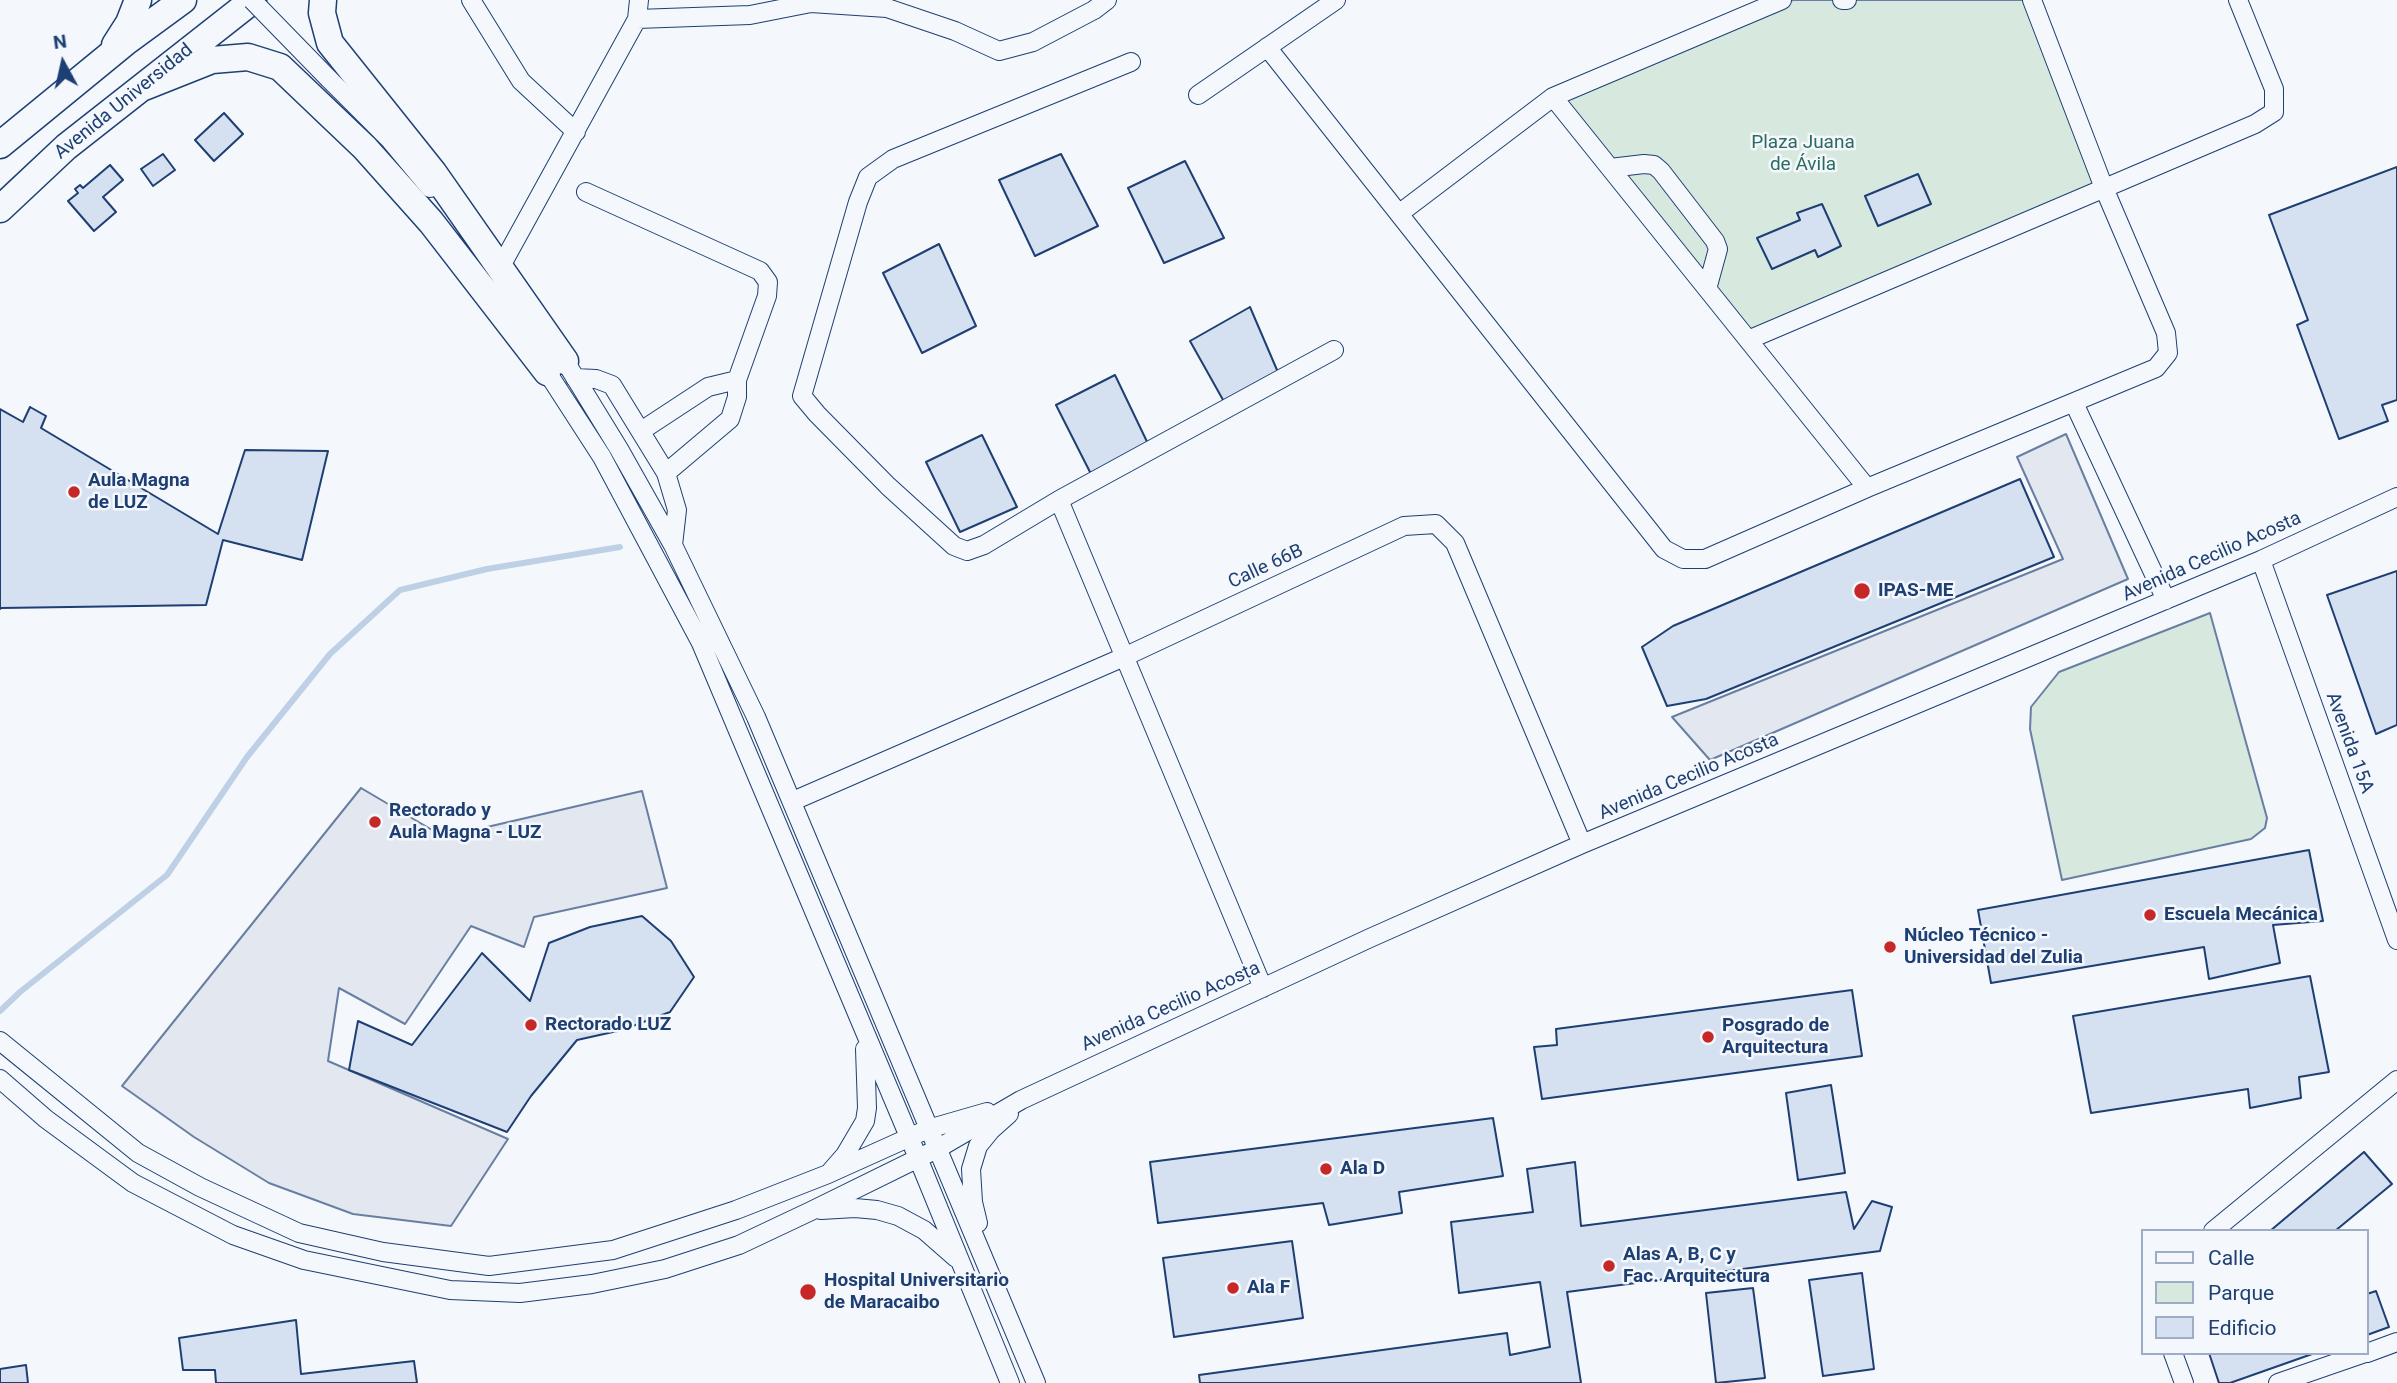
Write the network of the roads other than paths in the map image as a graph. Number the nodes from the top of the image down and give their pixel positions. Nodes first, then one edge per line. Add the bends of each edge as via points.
1 (138, 0) edge
2 (183, 0) edge
3 (253, 0) edge
4 (323, 0) edge
5 (471, 0) edge
6 (639, 0) edge
7 (878, 0) edge
8 (1107, 0) edge
9 (1336, 0) edge
10 (1782, 0) edge
11 (2032, 0) edge
12 (2238, 0) edge
13 (858, 6) junction
14 (637, 19) junction
15 (1267, 47) junction
16 (109, 55) junction
17 (1131, 62) dead end
18 (144, 87) junction
19 (1198, 95) dead end
20 (1553, 97) junction
21 (576, 132) junction
22 (0, 145) edge
23 (1610, 168) junction
24 (2104, 188) junction
25 (586, 192) dead end
26 (0, 209) edge
27 (1400, 214) junction
28 (500, 268) junction
29 (1707, 289) junction
30 (1748, 340) junction
31 (1334, 350) dead end
32 (562, 371) junction
33 (737, 380) junction
34 (2074, 403) junction
35 (641, 431) junction
36 (666, 473) junction
37 (1867, 488) junction
38 (2397, 497) edge
39 (1059, 499) junction
40 (673, 545) junction
41 (2261, 560) junction
42 (2166, 600) junction
43 (1124, 657) junction
44 (793, 801) junction
45 (1582, 844) junction
46 (2397, 940) edge
47 (1263, 988) junction
48 (864, 1035) junction
49 (0, 1041) edge
50 (0, 1079) edge
51 (2397, 1080) edge
52 (1021, 1100) junction
53 (1004, 1108) junction
54 (928, 1129) junction
55 (909, 1138) junction
56 (937, 1149) junction
57 (918, 1158) junction
58 (828, 1174) junction
59 (811, 1211) junction
60 (2215, 1229) edge
61 (959, 1260) junction
62 (986, 1260) junction
63 (2397, 1342) edge
64 (2369, 1352) edge
65 (2174, 1355) edge
66 (2360, 1355) edge
67 (1010, 1383) edge
68 (1036, 1383) edge
69 (2184, 1383) edge
70 (2278, 1383) edge

1 - 16 street
2 - 16 street
3 - 18 street, Avenida Universidad
3 - 32 street, bridge via 390,140
4 - 28 street via 330,43 433,172
5 - 21 street via 522,81
6 - 14 street
7 - 13 street
8 - 13 street via 1033,42 999,51 887,8
9 - 15 street
10 - 20 street
11 - 24 street
12 - 24 street via 2274,89 2274,112
13 - 14 street via 811,3 750,15
14 - 21 street
15 - 19 street
15 - 27 street
16 - 22 street
17 - 39 street via 893,159 868,177 802,396 888,486 954,546 967,551 984,545
18 - 26 street, Avenida Universidad via 66,147
18 - 32 street via 212,60 248,57 279,67 365,148
20 - 23 street
20 - 27 street
21 - 28 street
23 - 29 street
23 - 29 street via 1654,164 1661,171 1715,241 1718,249
24 - 30 street
24 - 34 street via 2166,333 2168,353 2156,369
25 - 33 street via 760,271 768,282 767,296
27 - 37 street via 1664,549 1683,559 1705,559
28 - 32 street
29 - 30 street
30 - 37 street
31 - 39 street
32 - 35 street via 611,385
32 - 40 street via 619,449
32 - 48 street via 602,457 701,643
33 - 35 street via 708,387
33 - 36 street via 730,419
34 - 37 street
34 - 42 street
35 - 36 street
36 - 40 street via 677,510
38 - 41 street, Avenida Cecilio Acosta
39 - 43 street
40 - 44 street
41 - 42 street, Avenida Cecilio Acosta
41 - 46 street, Avenida 15A
42 - 45 street, Avenida Cecilio Acosta
43 - 44 street, Calle 66B
43 - 45 street, Calle 66B via 1404,526 1436,524 1455,543
43 - 47 street
44 - 54 street
45 - 47 street, Avenida Cecilio Acosta
47 - 52 street, Avenida Cecilio Acosta
48 - 55 street
48 - 58 street via 865,1121
49 - 58 street, Avenida Cecilio Acosta via 138,1153 179,1176 299,1233 383,1252 489,1266 613,1250
50 - 59 street, Avenida Cecilio Acosta via 133,1184 233,1235 304,1259 450,1290 520,1293 665,1269 739,1245
51 - 60 street
52 - 53 street, Avenida Cecilio Acosta
52 - 62 street via 978,1146 971,1169
53 - 54 street, Avenida Cecilio Acosta
53 - 56 street, Avenida Cecilio Acosta
54 - 55 street, Avenida Cecilio Acosta
54 - 56 street
55 - 57 street
55 - 58 street, Avenida Cecilio Acosta
56 - 57 street, Avenida Cecilio Acosta
56 - 62 street
57 - 59 street, Avenida Cecilio Acosta
57 - 61 street
59 - 61 street via 855,1208 898,1216 924,1230
61 - 67 street
62 - 68 street
63 - 64 street
65 - 69 street
66 - 70 street

